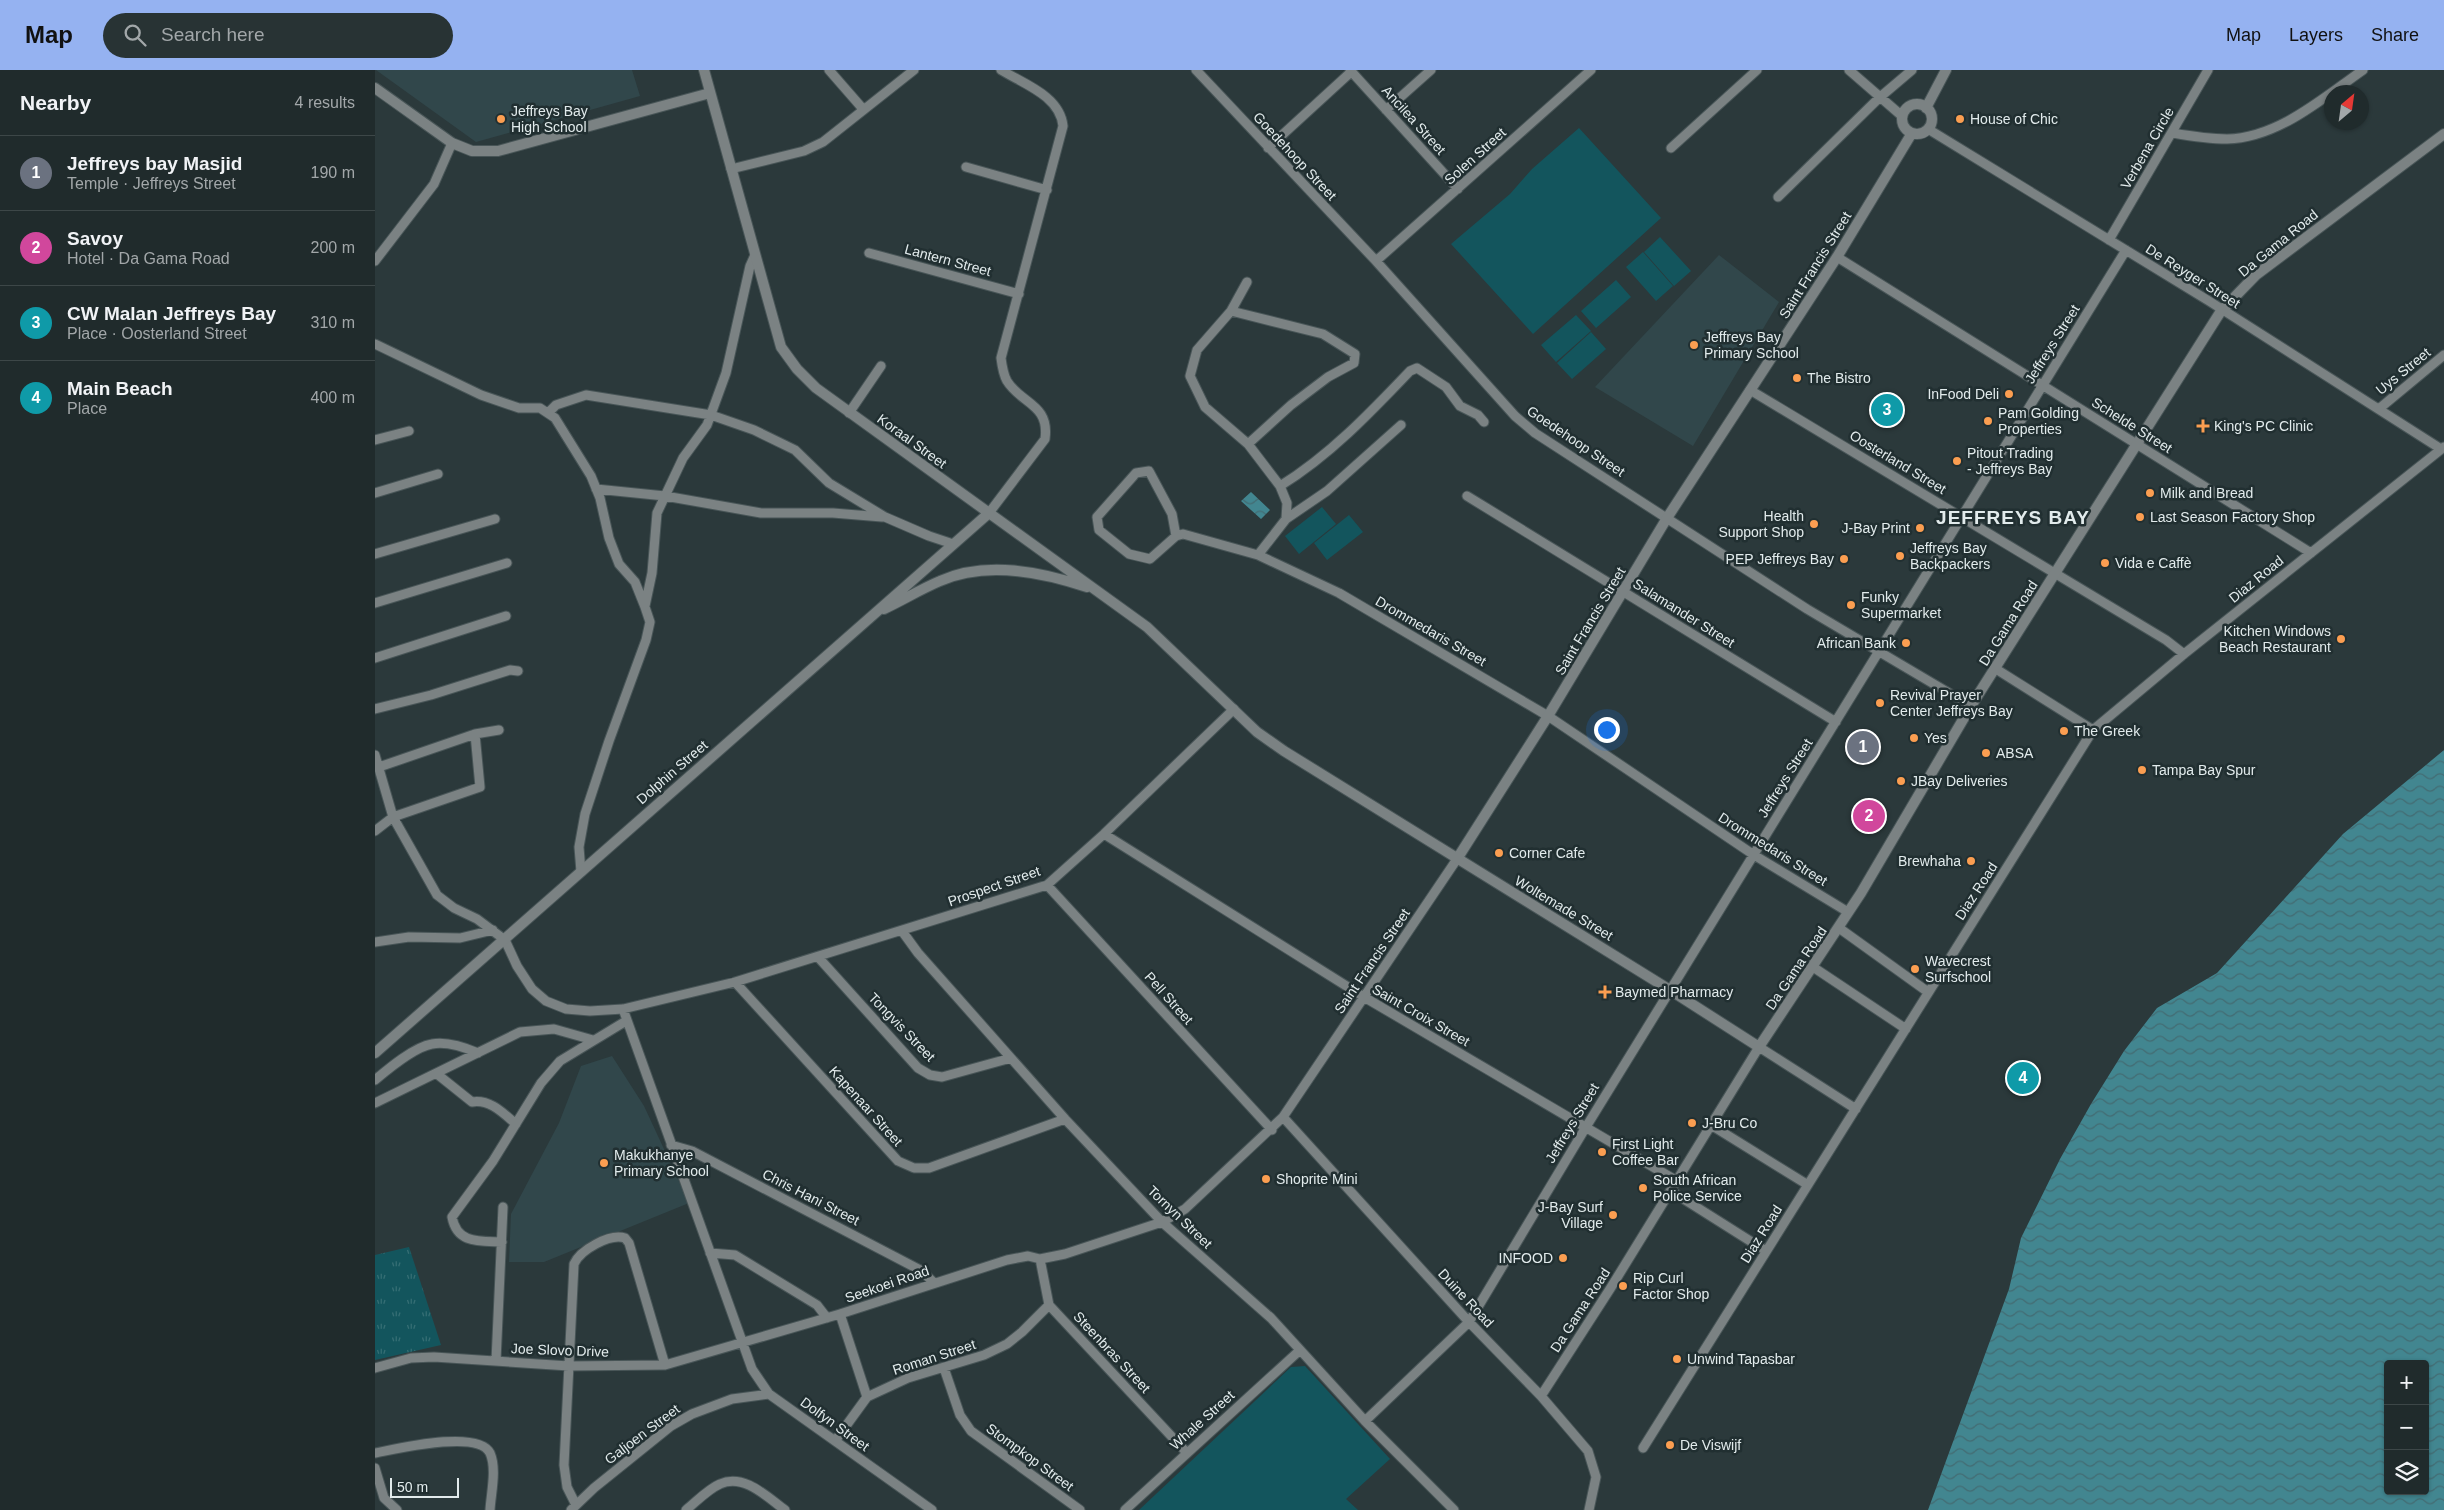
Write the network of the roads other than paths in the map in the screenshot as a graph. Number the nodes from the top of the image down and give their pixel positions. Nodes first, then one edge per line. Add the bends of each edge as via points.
1 (705, 70) edge
2 (829, 70) edge
3 (914, 70) edge
4 (1001, 70) edge
5 (1196, 70) edge
6 (1431, 70) edge
7 (1591, 70) edge
8 (1757, 70) edge
9 (1849, 70) edge
10 (1912, 70) edge
11 (1946, 70) edge
12 (2208, 70) edge
13 (2363, 70) edge
14 (1351, 71) edge
15 (375, 88) edge
16 (710, 93) junction
17 (1879, 98) junction
18 (1926, 108) junction
19 (863, 109) junction
20 (1386, 110) junction
21 (1902, 116) junction
22 (1928, 129) junction
23 (1913, 133) junction
24 (2173, 134) junction
25 (2444, 134) edge
26 (452, 143) junction
27 (1268, 148) junction
28 (1671, 148) dead end
29 (966, 167) dead end
30 (731, 169) junction
31 (1458, 189) junction
32 (1047, 190) junction
33 (1778, 197) dead end
34 (2109, 240) junction
35 (2126, 250) junction
36 (869, 253) dead end
37 (755, 255) junction
38 (1837, 257) junction
39 (375, 261) edge
40 (1375, 261) junction
41 (1247, 282) dead end
42 (1019, 294) junction
43 (1231, 311) junction
44 (2221, 311) junction
45 (375, 344) edge
46 (2444, 355) edge
47 (881, 366) dead end
48 (2042, 386) junction
49 (1750, 390) junction
50 (2380, 408) junction
51 (549, 412) junction
52 (849, 413) junction
53 (711, 415) junction
54 (1484, 422) dead end
55 (1401, 425) dead end
56 (409, 431) dead end
57 (375, 440) edge
58 (1248, 444) junction
59 (2136, 444) junction
60 (2442, 448) edge
61 (438, 474) dead end
62 (1280, 486) junction
63 (596, 489) junction
64 (375, 493) edge
65 (665, 496) junction
66 (1467, 496) dead end
67 (989, 514) junction
68 (1961, 516) junction
69 (885, 517) junction
70 (495, 518) dead end
71 (1667, 518) junction
72 (1285, 520) junction
73 (1176, 536) junction
74 (953, 544) junction
75 (2311, 553) junction
76 (375, 554) edge
77 (1258, 555) junction
78 (507, 563) dead end
79 (2054, 574) junction
80 (1098, 590) junction
81 (1623, 592) junction
82 (375, 603) edge
83 (645, 607) junction
84 (871, 615) junction
85 (506, 616) dead end
86 (1879, 651) junction
87 (2184, 654) junction
88 (375, 658) edge
89 (1996, 669) junction
90 (518, 670) dead end
91 (1971, 706) junction
92 (375, 709) edge
93 (1233, 709) junction
94 (1549, 716) junction
95 (1836, 722) junction
96 (499, 730) dead end
97 (2093, 730) junction
98 (1257, 732) joint
99 (475, 734) junction
100 (375, 756) edge
101 (379, 767) junction
102 (393, 817) junction
103 (375, 831) edge
104 (1104, 834) junction
105 (1754, 855) junction
106 (1457, 859) junction
107 (581, 872) junction
108 (1047, 884) junction
109 (1848, 912) junction
110 (1839, 928) junction
111 (493, 930) junction
112 (902, 931) junction
113 (505, 940) junction
114 (375, 942) edge
115 (817, 957) junction
116 (1813, 967) junction
117 (735, 982) junction
118 (1671, 990) junction
119 (1928, 992) junction
120 (1364, 997) junction
121 (623, 1009) junction
122 (626, 1021) junction
123 (1906, 1029) junction
124 (593, 1040) junction
125 (1759, 1047) junction
126 (375, 1053) edge
127 (478, 1053) junction
128 (1011, 1058) junction
129 (437, 1074) junction
130 (375, 1080) edge
131 (375, 1103) edge
132 (1856, 1109) junction
133 (1283, 1117) junction
134 (1065, 1119) junction
135 (516, 1124) junction
136 (1711, 1125) junction
137 (1586, 1127) junction
138 (1272, 1130) junction
139 (671, 1145) junction
140 (1677, 1182) junction
141 (1808, 1184) junction
142 (1671, 1191) junction
143 (503, 1207) dead end
144 (1162, 1222) junction
145 (501, 1242) junction
146 (1766, 1251) junction
147 (710, 1253) junction
148 (1040, 1259) junction
149 (933, 1282) junction
150 (1049, 1305) junction
151 (840, 1314) junction
152 (827, 1318) junction
153 (1469, 1322) junction
154 (743, 1344) junction
155 (1299, 1351) junction
156 (496, 1361) junction
157 (665, 1365) junction
158 (569, 1366) junction
159 (375, 1368) edge
160 (944, 1368) junction
161 (769, 1394) junction
162 (1541, 1396) junction
163 (867, 1397) junction
164 (1365, 1421) junction
165 (835, 1441) junction
166 (1643, 1448) dead end
167 (375, 1453) edge
168 (1187, 1453) junction
169 (375, 1468) edge
170 (574, 1507) edge
171 (397, 1510) edge
172 (490, 1510) edge
173 (686, 1510) edge
174 (785, 1510) edge
175 (932, 1510) edge
176 (1080, 1510) edge
177 (1125, 1510) edge
178 (1454, 1510) edge
179 (1589, 1510) edge

1 - 16 street, Koraal Street
2 - 19 street
3 - 19 street
4 - 32 street via 1049,99 1062,117 1061,139
5 - 27 street, Goedehoop Street
6 - 20 street
7 - 31 street, Solen Street
8 - 28 street
9 - 17 street
10 - 17 street
11 - 18 street
12 - 24 street, Verbena Circle
13 - 24 street via 2296,117 2263,132 2229,139
14 - 20 street, Ancilea Street
14 - 27 street
15 - 26 street
16 - 26 street via 498,151 472,151
16 - 30 street, Koraal Street
17 - 21 street
17 - 33 street
18 - 21 street via 1921,104 1911,105
18 - 22 street via 1932,120
19 - 30 street via 823,142 805,151
20 - 31 street, Ancilea Street
21 - 23 street via 1903,125
22 - 23 street via 1919,134
22 - 34 street, De Reyger Street
23 - 38 street, Saint Francis Street
24 - 34 street, Verbena Circle
25 - 44 street, Da Gama Road via 2263,269
26 - 39 street via 434,184
27 - 40 street, Goedehoop Street
29 - 32 street
30 - 37 street, Koraal Street
31 - 40 street, Solen Street
32 - 42 street
34 - 35 street, De Reyger Street
35 - 44 street, De Reyger Street
35 - 48 street, Jeffreys Street
36 - 42 street, Lantern Street
37 - 52 street, Koraal Street via 781,347 815,388
37 - 53 street via 726,373
38 - 48 street, Schelde Street
38 - 49 street, Saint Francis Street
40 - 71 street, Goedehoop Street via 1515,416 1535,433
41 - 43 street
42 - 67 street via 1001,358 1003,374 1008,383 1037,408 1047,428 1045,439
43 - 58 street via 1197,350 1190,376 1205,407
43 - 58 street via 1323,334 1355,354 1354,363 1327,377
44 - 50 street, De Reyger Street
44 - 59 street, Da Gama Road
45 - 51 street via 481,395 519,408 541,408
46 - 50 street, Uys Street
47 - 52 street
48 - 59 street, Schelde Street
48 - 68 street, Jeffreys Street
49 - 68 street, Oosterland Street
49 - 71 street, Saint Francis Street
50 - 60 street, De Reyger Street
51 - 53 street via 556,405 586,396
51 - 63 street via 567,436
52 - 67 street, Koraal Street
53 - 65 street via 683,458
53 - 69 street via 754,430 795,450 829,483
54 - 62 street via 1460,406 1446,386 1417,368 1306,470
55 - 72 street via 1327,491
56 - 57 street
58 - 62 street
59 - 75 street, Schelde Street
59 - 79 street, Da Gama Road
60 - 75 street, Diaz Road
61 - 64 street
62 - 72 street via 1287,503
63 - 65 street
63 - 83 street via 619,564 635,582
65 - 69 street via 761,513
65 - 83 street via 657,513 652,573
66 - 81 street, Salamander Street
67 - 74 street, Dolphin Street
67 - 80 street, Koraal Street
68 - 79 street, Oosterland Street
68 - 86 street, Jeffreys Street
69 - 74 street
70 - 76 street
71 - 81 street, Saint Francis Street
71 - 86 street, Goedehoop Street via 1807,609
72 - 77 street
73 - 73 street via 1150,559 1129,554 1099,530 1097,517 1136,472 1149,471 1172,514
73 - 77 street, Drommedaris Street via 1183,534
74 - 84 street, Dolphin Street
75 - 87 street, Diaz Road
77 - 94 street, Drommedaris Street via 1339,593
78 - 82 street
79 - 87 street, Oosterland Street
79 - 89 street, Da Gama Road
80 - 84 street via 1065,580 1008,570 973,573 941,580
80 - 93 street, Koraal Street via 1147,627
81 - 94 street, Saint Francis Street
81 - 95 street, Salamander Street
83 - 107 street via 650,622 646,640 585,814 579,848
84 - 107 street, Dolphin Street
85 - 88 street
86 - 91 street, Goedehoop Street
86 - 95 street, Jeffreys Street
87 - 97 street, Diaz Road
89 - 91 street, Da Gama Road
89 - 97 street
90 - 92 street
91 - 109 street, Da Gama Road
93 - 98 street, Koraal Street
93 - 104 street, Prospect Street
94 - 105 street, Drommedaris Street
94 - 106 street, Saint Francis Street
95 - 105 street, Jeffreys Street
96 - 99 street
97 - 119 street, Diaz Road
98 - 106 street, Woltemade Street
99 - 101 street
99 - 102 street via 479,787
100 - 101 street
101 - 102 street
102 - 103 street
102 - 111 street via 437,895
104 - 108 street, Prospect Street
104 - 120 street, Saint Croix Street
105 - 109 street, Drommedaris Street
105 - 118 street, Jeffreys Street
106 - 118 street, Woltemade Street
106 - 120 street, Saint Francis Street
107 - 113 street, Dolphin Street
108 - 112 street, Prospect Street
108 - 138 street, Pell Street
109 - 110 street, Da Gama Road
110 - 116 street, Da Gama Road
110 - 119 street
111 - 113 street
111 - 114 street via 460,938 409,937
112 - 115 street, Prospect Street
112 - 128 street, Tornyn Street via 918,954
113 - 121 street, Prospect Street via 532,989 547,1001 590,1012
113 - 126 street, Dolphin Street
115 - 117 street, Prospect Street
115 - 128 street, Tongvis Street via 918,1068 930,1075 942,1077
116 - 123 street
116 - 125 street, Da Gama Road
117 - 121 street, Prospect Street
117 - 134 street, Kapenaar Street via 898,1161 914,1168 929,1168
118 - 125 street, Woltemade Street
118 - 137 street, Jeffreys Street
119 - 123 street, Diaz Road
120 - 133 street, Saint Francis Street
120 - 137 street, Saint Croix Street
121 - 122 street, Dolfyn Street
122 - 124 street
122 - 139 street, Dolfyn Street
123 - 132 street, Diaz Road
124 - 127 street via 554,1029 521,1032
124 - 135 street via 560,1061 541,1083
125 - 132 street, Woltemade Street
125 - 136 street, Da Gama Road
127 - 129 street
127 - 130 street via 454,1045 431,1044 390,1067
128 - 134 street, Tornyn Street
129 - 131 street
129 - 135 street via 472,1102 483,1100
132 - 141 street, Diaz Road
133 - 138 street, Saint Francis Street
133 - 153 street, Duine Road
134 - 144 street, Tornyn Street
135 - 145 street via 452,1217 454,1228 463,1237
136 - 140 street, Da Gama Road
136 - 141 street
137 - 140 street, Saint Croix Street
137 - 153 street, Jeffreys Street
138 - 144 street, Saint Francis Street via 1185,1208
139 - 147 street, Dolfyn Street
139 - 149 street, Chris Hani Street via 692,1151 923,1271
140 - 142 street, Da Gama Road
141 - 146 street, Diaz Road
142 - 146 street
142 - 162 street, Da Gama Road
143 - 145 street
144 - 148 street, Seekoei Road
144 - 155 street, Tornyn Street via 1271,1318
145 - 156 street
146 - 166 street, Diaz Road
147 - 152 street via 735,1255 817,1305
147 - 154 street, Dolfyn Street
148 - 149 street, Seekoei Road via 1028,1256 1007,1260
148 - 150 street
149 - 151 street, Seekoei Road
150 - 160 street, Roman Street via 1007,1344
150 - 168 street, Steenbras Street
151 - 152 street, Seekoei Road
151 - 163 street
152 - 154 street, Seekoei Road
153 - 162 street, Duine Road
153 - 164 street, Jeffreys Street
154 - 157 street, Joe Slovo Drive
154 - 161 street, Dolfyn Street via 752,1369
155 - 164 street, Tornyn Street
155 - 168 street, Whale Street
156 - 158 street, Joe Slovo Drive
156 - 159 street, Joe Slovo Drive via 411,1358
157 - 158 street, Joe Slovo Drive
157 - 158 street via 629,1243 625,1238 615,1237 585,1250 574,1264
158 - 170 street via 564,1465
160 - 163 street, Roman Street via 908,1378
160 - 176 street, Stompkop Street via 960,1415 971,1431
161 - 165 street, Dolfyn Street
161 - 170 street, Galjoen Street via 732,1399 671,1426
162 - 179 street, Duine Road via 1588,1451 1596,1477
163 - 165 street, Roman Street
164 - 178 street, Tornyn Street
165 - 175 street, Dolfyn Street
167 - 172 street via 452,1441 481,1445 489,1451 493,1463
168 - 177 street, Whale Street
169 - 171 street via 384,1498
173 - 174 street via 720,1484 735,1481 753,1486

